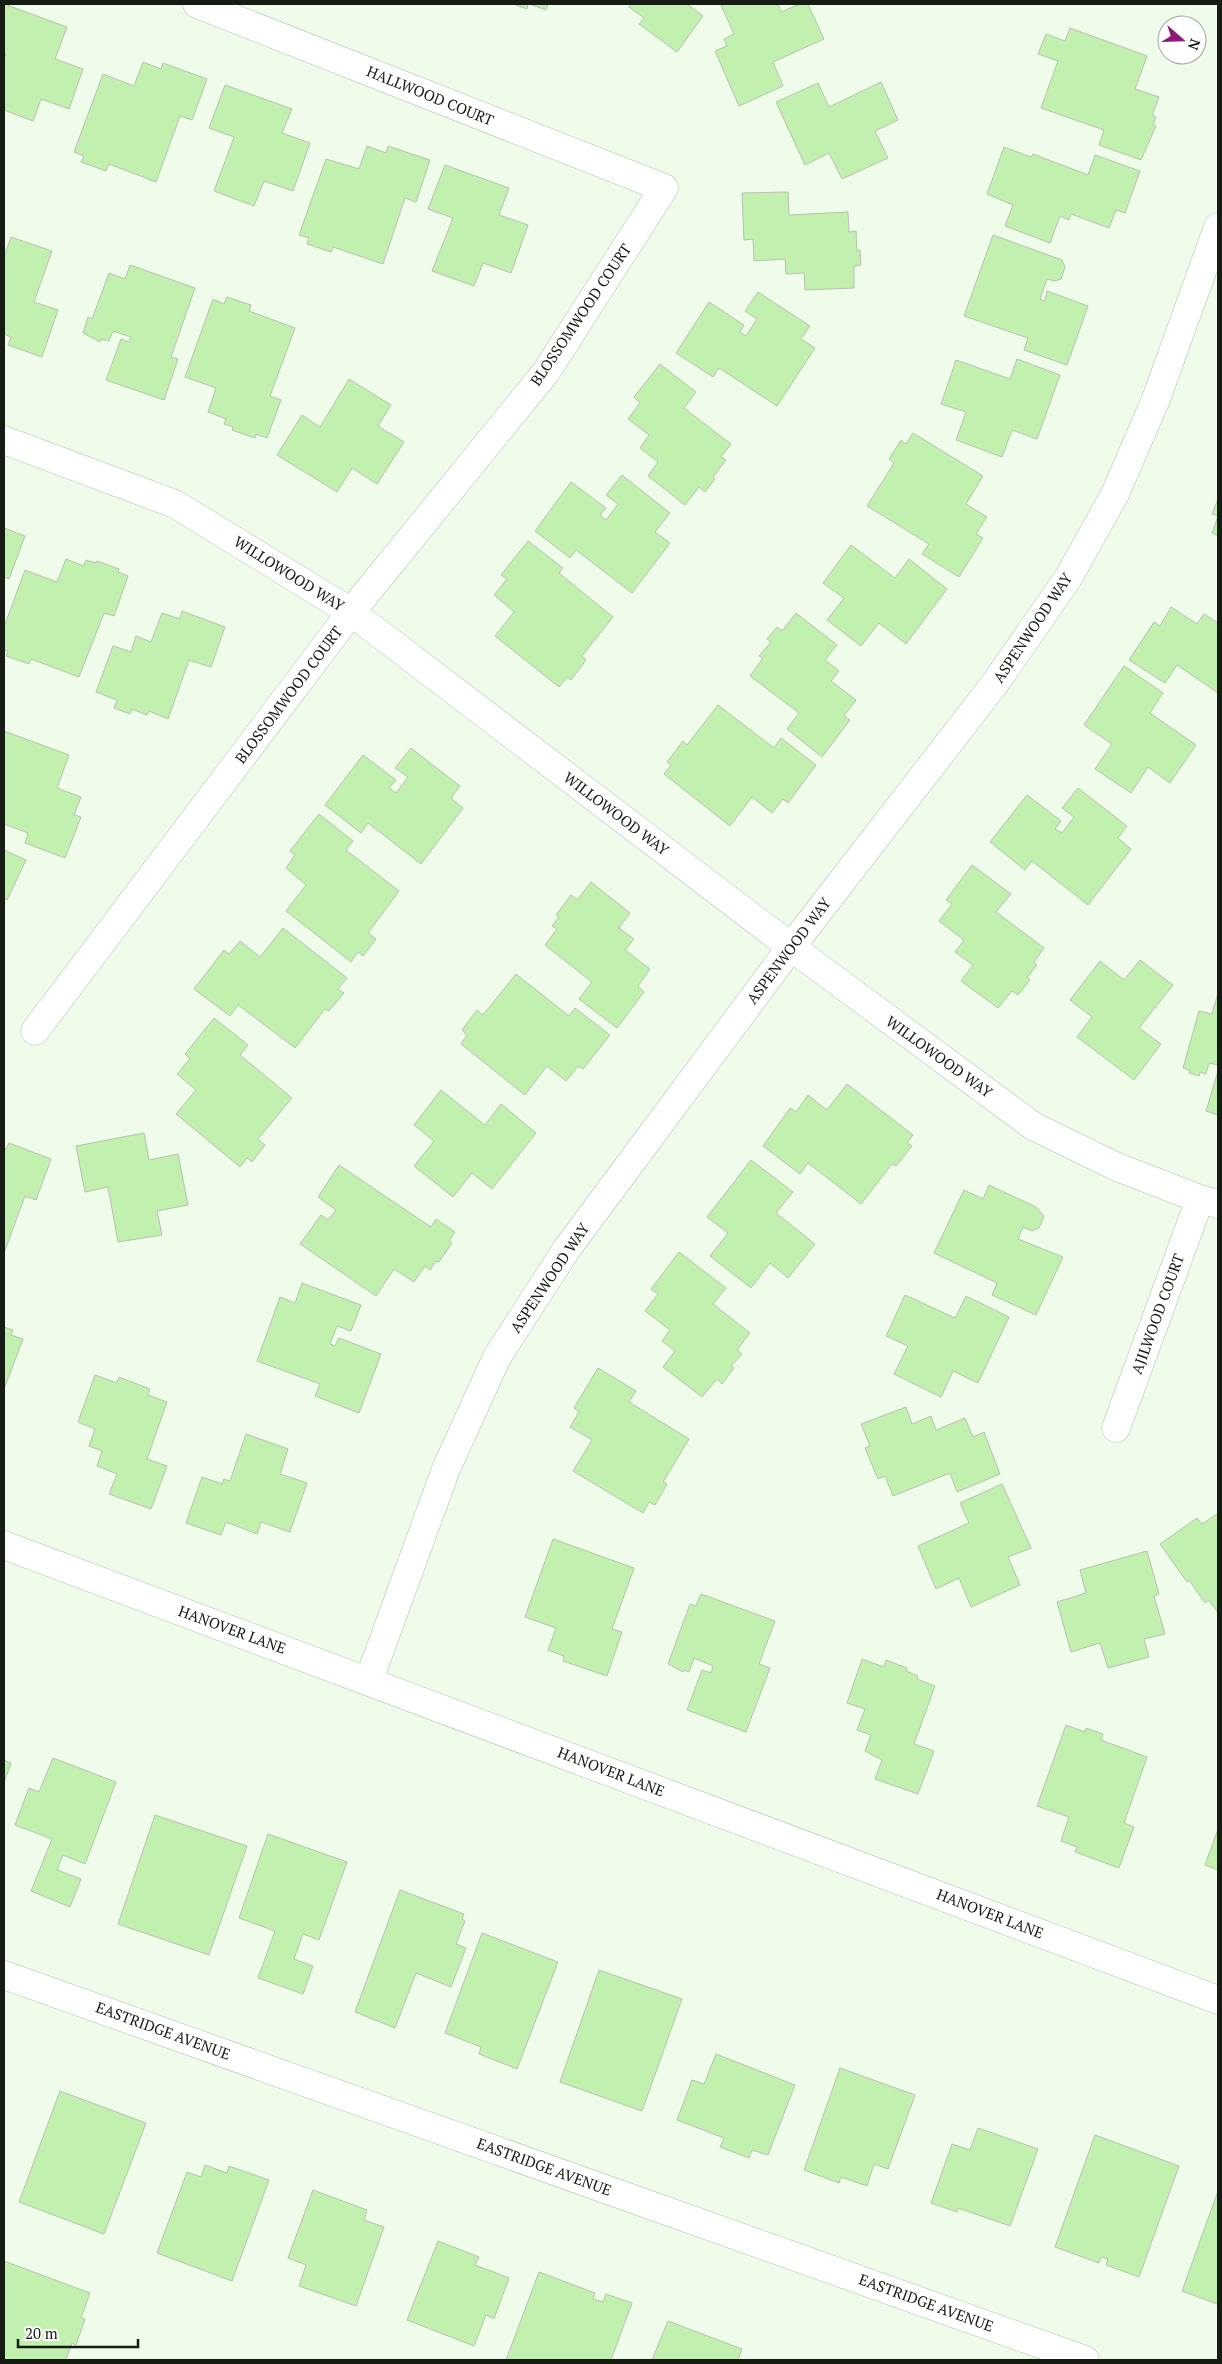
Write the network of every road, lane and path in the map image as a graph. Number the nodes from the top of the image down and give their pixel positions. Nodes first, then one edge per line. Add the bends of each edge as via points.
1 (197, 4) edge
2 (664, 188) joint
3 (1218, 227) edge
4 (4, 440) edge
5 (351, 612) junction
6 (791, 947) junction
7 (35, 1031) dead end
8 (1209, 1201) edge
9 (1116, 1428) dead end
10 (4, 1545) edge
11 (369, 1680) junction
12 (4, 1974) edge
13 (1218, 2000) edge
14 (1085, 2360) edge

1 - 2 street, HALLWOOD COURT
2 - 5 street, BLOSSOMWOOD COURT via 546,372
3 - 6 street, ASPENWOOD WAY via 1156,398 1119,485 1068,578 996,682
4 - 5 street, WILLOWOOD WAY via 175,504
5 - 6 street, WILLOWOOD WAY
5 - 7 street, BLOSSOMWOOD COURT
6 - 8 street, WILLOWOOD WAY via 1033,1126 1117,1167
6 - 11 street, ASPENWOOD WAY via 566,1250 497,1357 446,1469
8 - 9 street, AJILWOOD COURT
10 - 11 street, HANOVER LANE
11 - 13 street, HANOVER LANE
12 - 14 street, EASTRIDGE AVENUE

